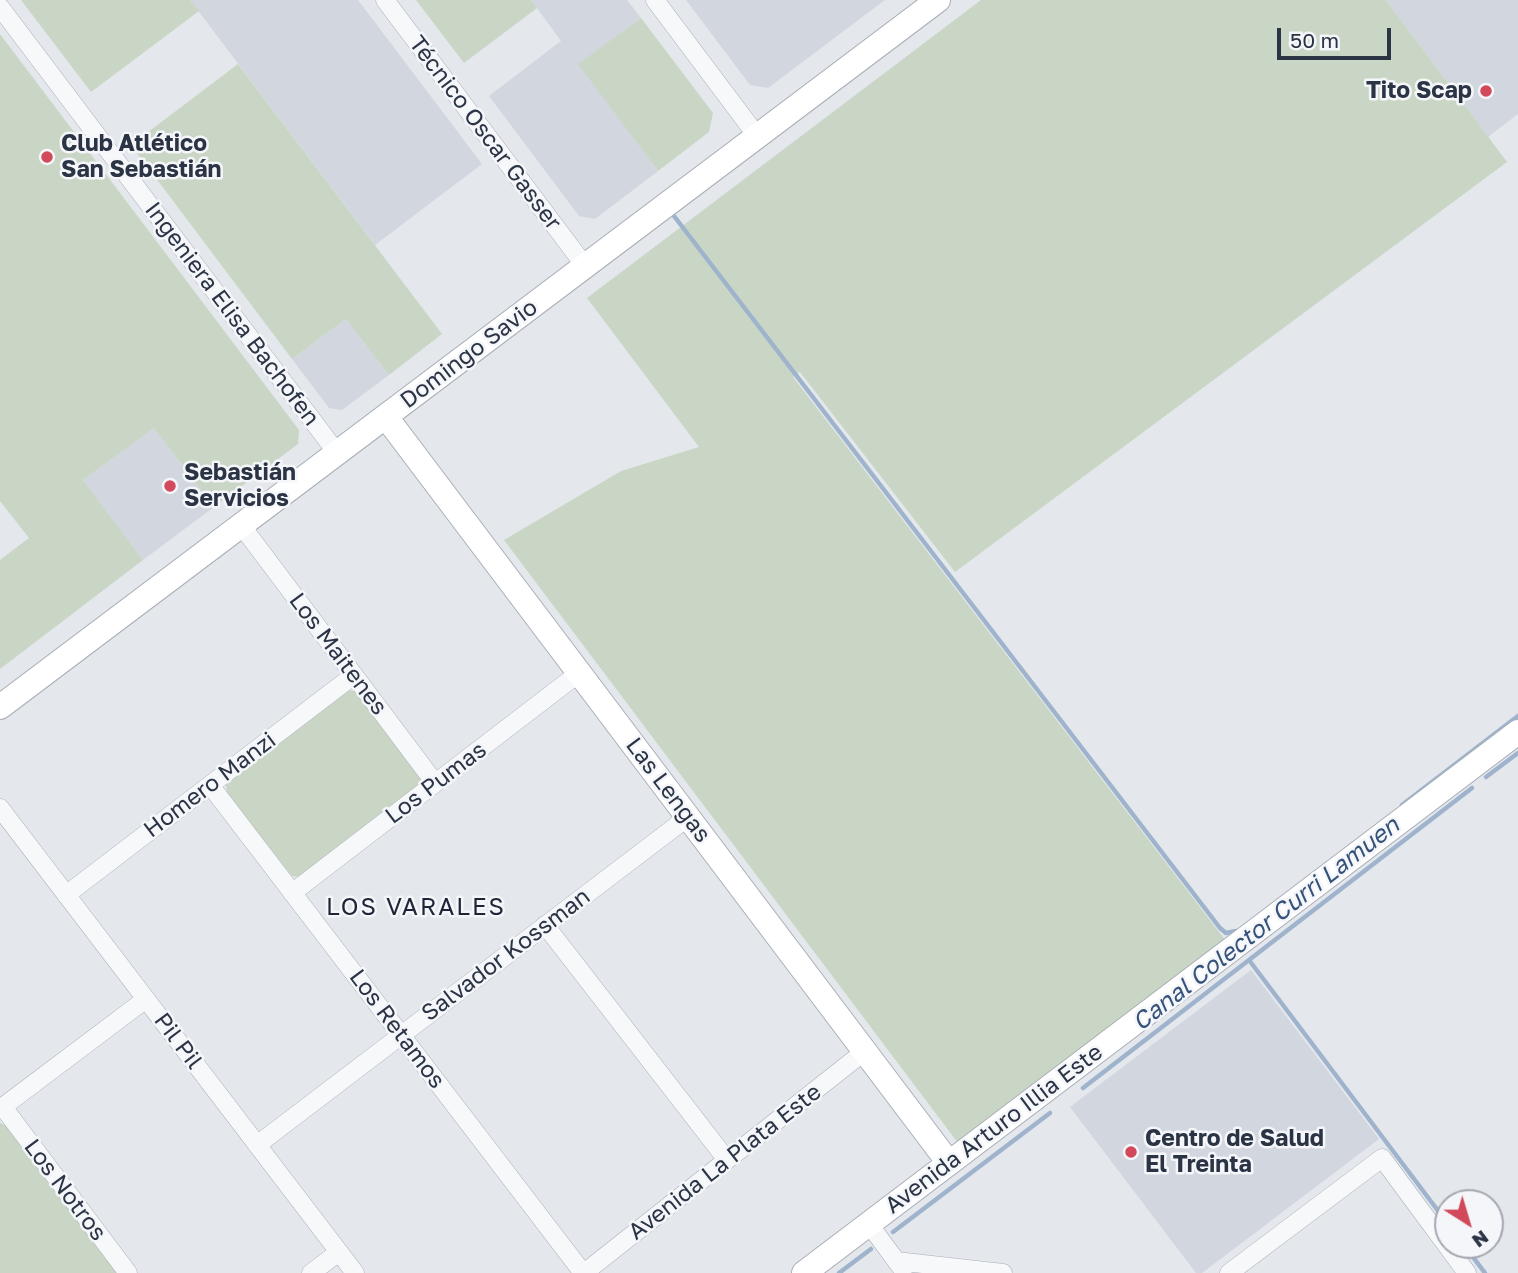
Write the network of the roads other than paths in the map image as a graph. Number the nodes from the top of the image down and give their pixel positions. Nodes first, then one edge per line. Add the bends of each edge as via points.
1 (385, 0) edge
2 (655, 0) edge
3 (938, 0) edge
4 (0, 7) edge
5 (757, 136) junction
6 (585, 266) junction
7 (386, 417) junction
8 (337, 453) junction
9 (241, 526) junction
10 (579, 673) junction
11 (354, 675) junction
12 (0, 707) edge
13 (1518, 732) edge
14 (435, 783) junction
15 (210, 785) junction
16 (0, 808) edge
17 (688, 817) junction
18 (292, 893) junction
19 (66, 895) junction
20 (545, 925) junction
21 (146, 999) junction
22 (401, 1035) junction
23 (865, 1051) junction
24 (1, 1108) edge
25 (257, 1145) junction
26 (727, 1160) junction
27 (950, 1163) junction
28 (869, 1224) junction
29 (339, 1252) junction
30 (901, 1267) edge
31 (128, 1273) edge
32 (311, 1273) edge
33 (355, 1273) edge
34 (584, 1273) edge
35 (804, 1273) edge
36 (1003, 1273) edge
37 (1229, 1273) edge
38 (1467, 1273) edge

1 - 6 street, Técnico Oscar Gasser
2 - 5 street
3 - 5 street, Domingo Savio
4 - 8 street, Ingeniera Elisa Bachofen
5 - 6 street, Domingo Savio
6 - 7 street, Domingo Savio
7 - 8 street, Domingo Savio
7 - 10 street, Las Lengas
8 - 9 street, Domingo Savio
9 - 11 street, Los Maitenes
9 - 12 street, Domingo Savio
10 - 14 street, Los Pumas
10 - 17 street, Las Lengas
11 - 14 street, Los Maitenes
11 - 15 street, Homero Manzi
13 - 27 street, Avenida Arturo Illia Este
14 - 18 street, Los Pumas
15 - 18 street, Los Retamos
15 - 19 street, Homero Manzi
16 - 19 street, Pil Pil
17 - 20 street, Salvador Kossman
17 - 23 street, Las Lengas
18 - 22 street, Los Retamos
19 - 21 street, Pil Pil
20 - 22 street, Salvador Kossman
20 - 26 street
21 - 24 street
21 - 25 street, Pil Pil
22 - 25 street, Salvador Kossman
22 - 34 street, Los Retamos
23 - 26 street, Avenida La Plata Este
23 - 27 street, Las Lengas
24 - 31 street, Los Notros
25 - 29 street, Pil Pil
26 - 34 street, Avenida La Plata Este
27 - 28 street, Avenida Arturo Illia Este
28 - 30 street
28 - 35 street, Avenida Arturo Illia Este
29 - 32 street
29 - 33 street, Pil Pil
30 - 36 street
37 - 38 street via 1381,1158

